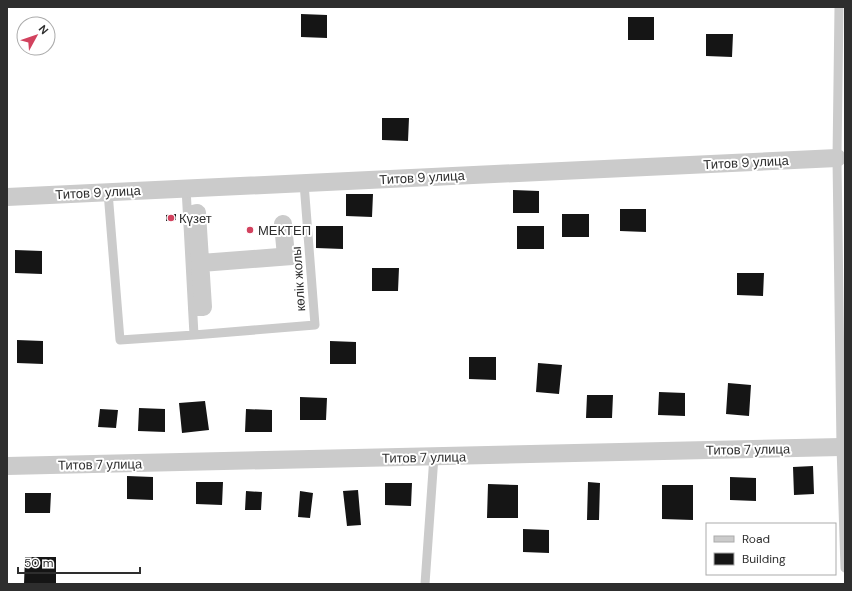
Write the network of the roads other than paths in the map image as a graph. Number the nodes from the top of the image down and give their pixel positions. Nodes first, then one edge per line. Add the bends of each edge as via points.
1 (839, 7) edge
2 (841, 158) edge
3 (304, 183) junction
4 (186, 188) junction
5 (108, 192) junction
6 (7, 197) edge
7 (194, 214) dead end
8 (283, 224) dead end
9 (201, 263) junction
10 (197, 307) dead end
11 (194, 335) junction
12 (841, 447) junction
13 (434, 456) junction
14 (7, 466) edge
15 (845, 568) edge
16 (425, 584) edge

1 - 2 lane
2 - 3 street, Титов 9 улица
2 - 12 lane
3 - 4 street, Титов 9 улица
3 - 11 lane, көлік жолы via 315,325
4 - 5 street, Титов 9 улица
4 - 11 lane
5 - 6 street, Титов 9 улица
5 - 11 lane, көлік жолы via 120,340
7 - 9 street via 197,214
8 - 9 street via 289,256
9 - 10 street via 203,307
12 - 13 street, Титов 7 улица
12 - 15 lane
13 - 14 street, Титов 7 улица
13 - 16 lane

